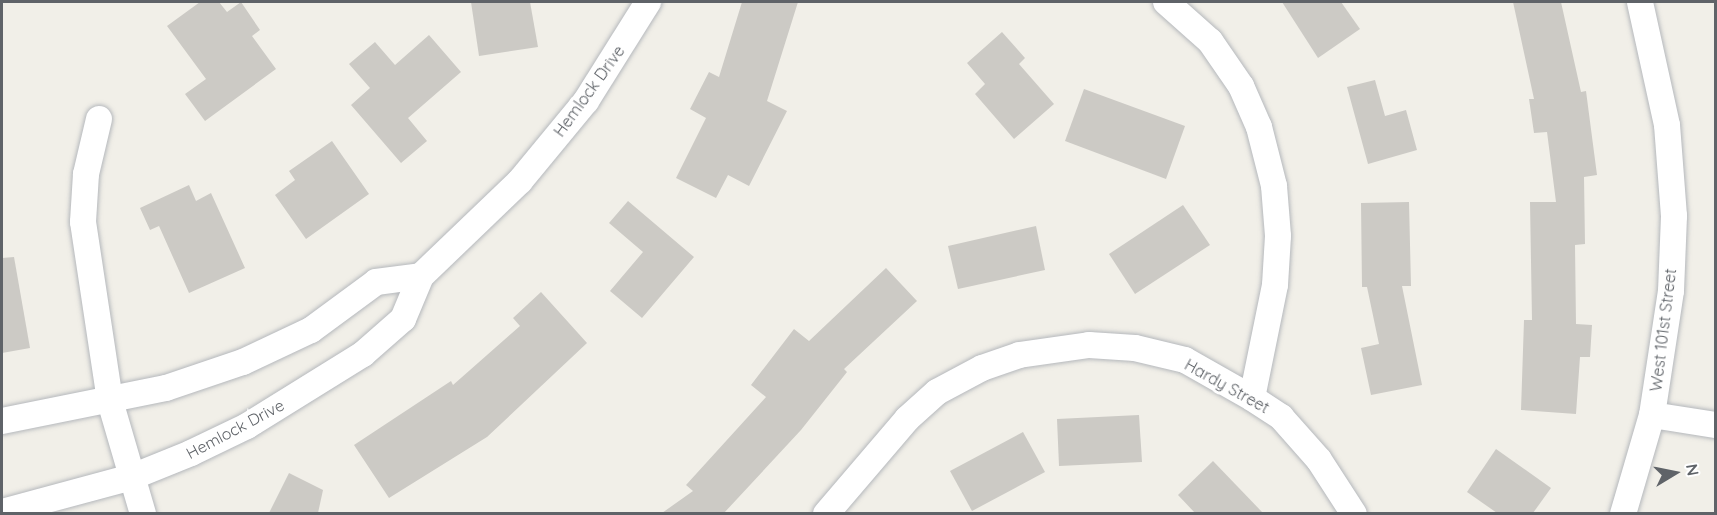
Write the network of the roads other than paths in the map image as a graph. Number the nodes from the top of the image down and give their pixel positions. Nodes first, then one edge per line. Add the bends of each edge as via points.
1 (648, 2) edge
2 (1166, 2) edge
3 (1640, 2) edge
4 (99, 119) dead end
5 (421, 276) junction
6 (1252, 398) junction
7 (110, 401) junction
8 (1652, 415) junction
9 (2, 421) edge
10 (1716, 425) edge
11 (132, 477) junction
12 (2, 512) edge
13 (143, 513) edge
14 (826, 513) edge
15 (1354, 513) edge
16 (1623, 513) edge

1 - 5 street, Hemlock Drive via 586,101 464,238
2 - 6 street via 1210,41 1241,86 1259,127 1274,186 1278,236 1275,285
3 - 8 street, West 101st Street via 1667,125 1674,216 1671,291
4 - 7 street via 86,174 83,222
5 - 7 street via 376,282 311,330 243,362
5 - 11 street, Hemlock Drive via 403,319 363,354 247,426
6 - 14 street, Hardy Street via 1185,360 1135,348 1089,345 1019,355 982,368 937,392 907,419
6 - 15 street, Hardy Street via 1281,417 1319,460
7 - 9 street
7 - 11 street
8 - 10 street
8 - 16 street, West 101st Street
11 - 12 street, Hemlock Drive
11 - 13 street

